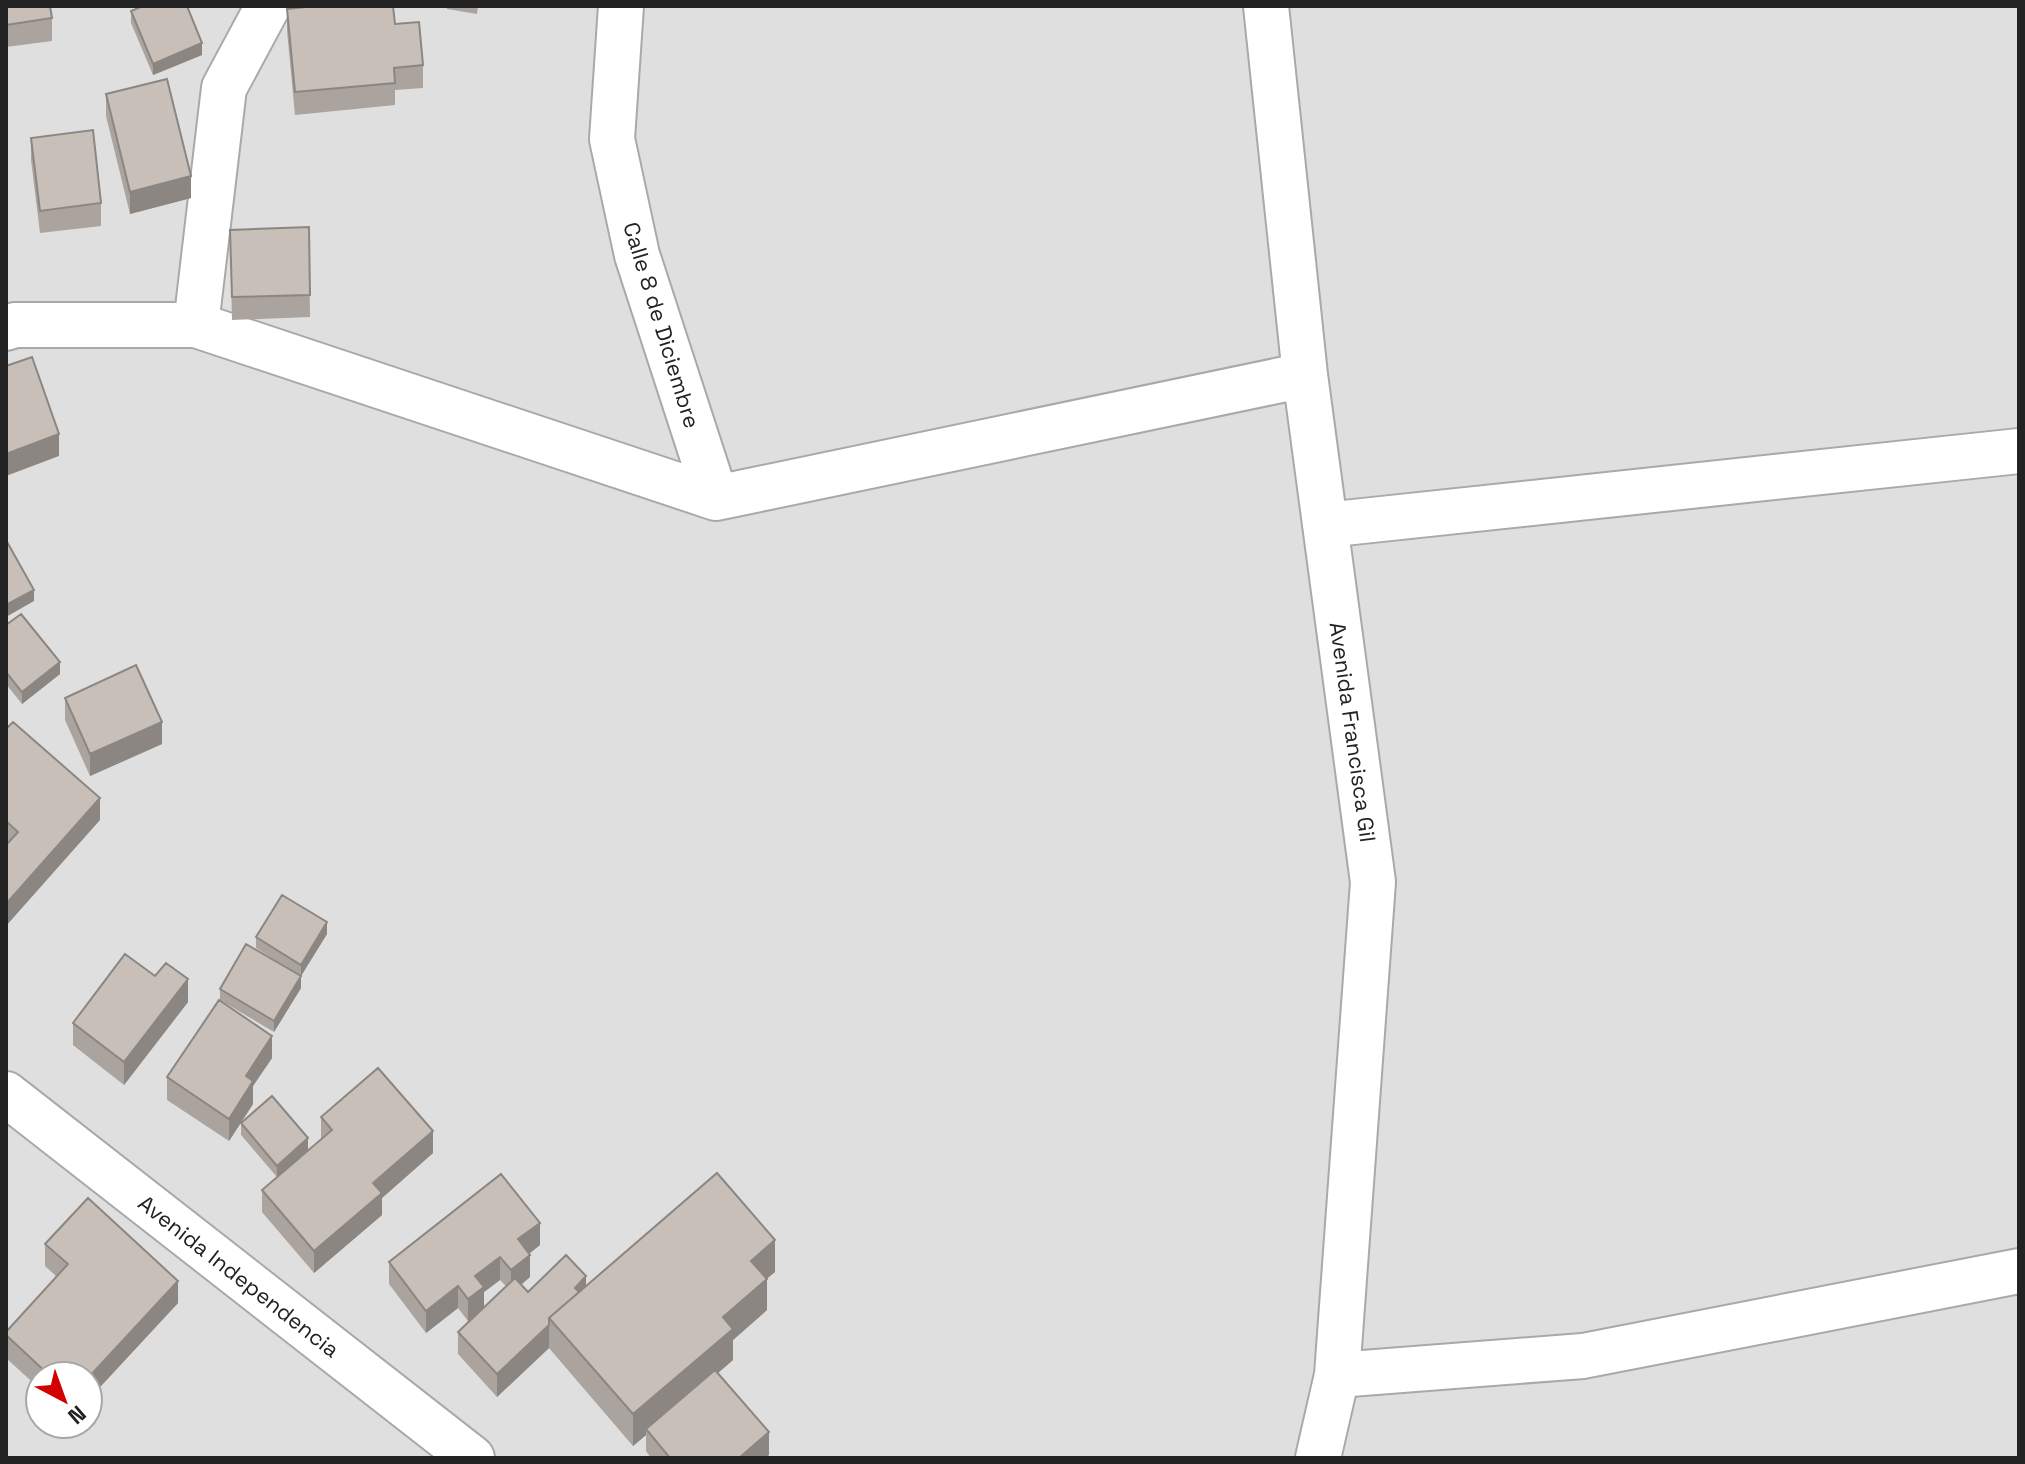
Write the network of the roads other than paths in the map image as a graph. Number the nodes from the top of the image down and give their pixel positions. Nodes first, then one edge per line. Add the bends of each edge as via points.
1 (268, 6) edge
2 (621, 6) edge
3 (1266, 6) edge
4 (196, 325) junction
5 (6, 328) edge
6 (1305, 375) junction
7 (2019, 451) edge
8 (716, 498) junction
9 (1325, 525) junction
10 (6, 1094) edge
11 (2019, 1271) edge
12 (1337, 1375) junction
13 (472, 1458) edge
14 (1318, 1458) edge

1 - 4 street via 224,88
2 - 8 street, Calle 8 de Diciembre via 612,139 637,255
3 - 6 street, Avenida Francisca Gil
4 - 5 street
4 - 8 street
6 - 8 street
6 - 9 street, Avenida Francisca Gil
7 - 9 street
9 - 12 street, Avenida Francisca Gil via 1373,882
10 - 13 street, Avenida Independencia
11 - 12 street via 1583,1356
12 - 14 street, Avenida Francisca Gil

